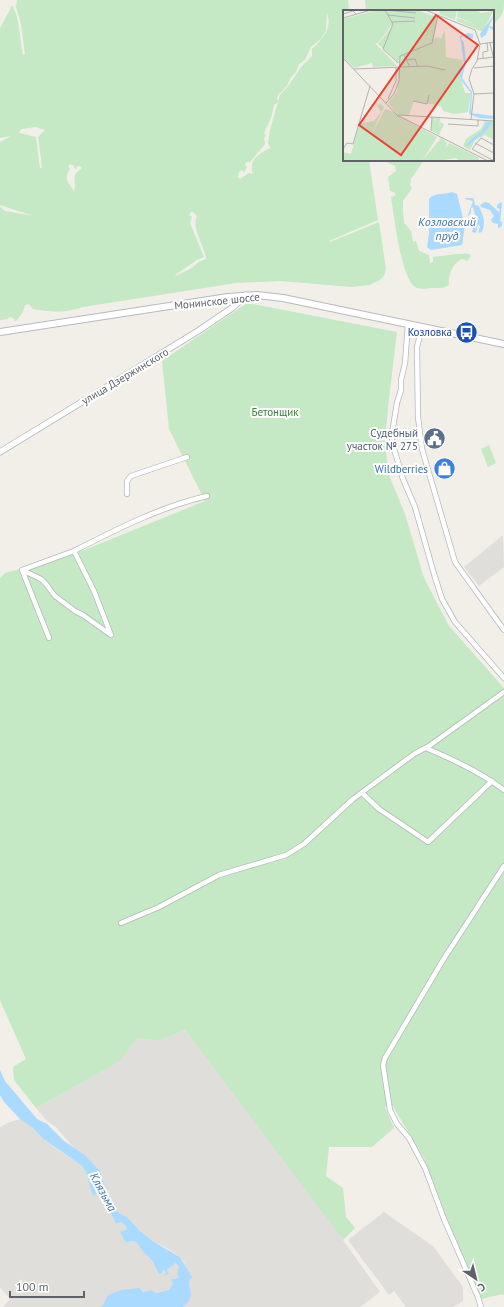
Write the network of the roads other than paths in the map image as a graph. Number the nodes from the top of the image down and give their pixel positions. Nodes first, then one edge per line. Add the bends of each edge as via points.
1 (246, 295) junction
2 (228, 297) junction
3 (226, 312) junction
4 (408, 324) junction
5 (422, 327) junction
6 (0, 332) edge
7 (504, 344) edge
8 (0, 452) edge
9 (187, 457) dead end
10 (127, 494) dead end
11 (207, 496) dead end
12 (74, 551) junction
13 (22, 570) junction
14 (504, 630) edge
15 (49, 638) dead end
16 (504, 678) edge
17 (504, 692) edge
18 (426, 748) junction
19 (492, 782) junction
20 (504, 790) edge
21 (362, 793) junction
22 (504, 866) edge
23 (121, 923) dead end
24 (480, 1307) edge

1 - 2 main road, Монинское шоссе
1 - 3 street, улица Дзержинского
1 - 4 main road, Монинское шоссе via 282,298
2 - 3 street via 232,305
2 - 6 main road, Монинское шоссе
3 - 8 street, улица Дзержинского
4 - 5 main road, Монинское шоссе
4 - 16 street via 405,363 392,442 415,507 442,600 455,622
5 - 7 main road, Монинское шоссе
5 - 14 street via 417,347 418,417 422,449 455,562
9 - 10 street via 131,476 127,481
11 - 12 street via 182,502 129,523
12 - 13 street
12 - 13 street via 94,591 111,635 55,596 41,579
13 - 15 street
17 - 18 street
18 - 19 street via 463,764
18 - 21 street
19 - 20 street
19 - 21 street via 428,842 379,809
21 - 23 street via 304,844 286,855 219,875 159,907
22 - 24 street via 443,960 383,1065 390,1110 425,1168

